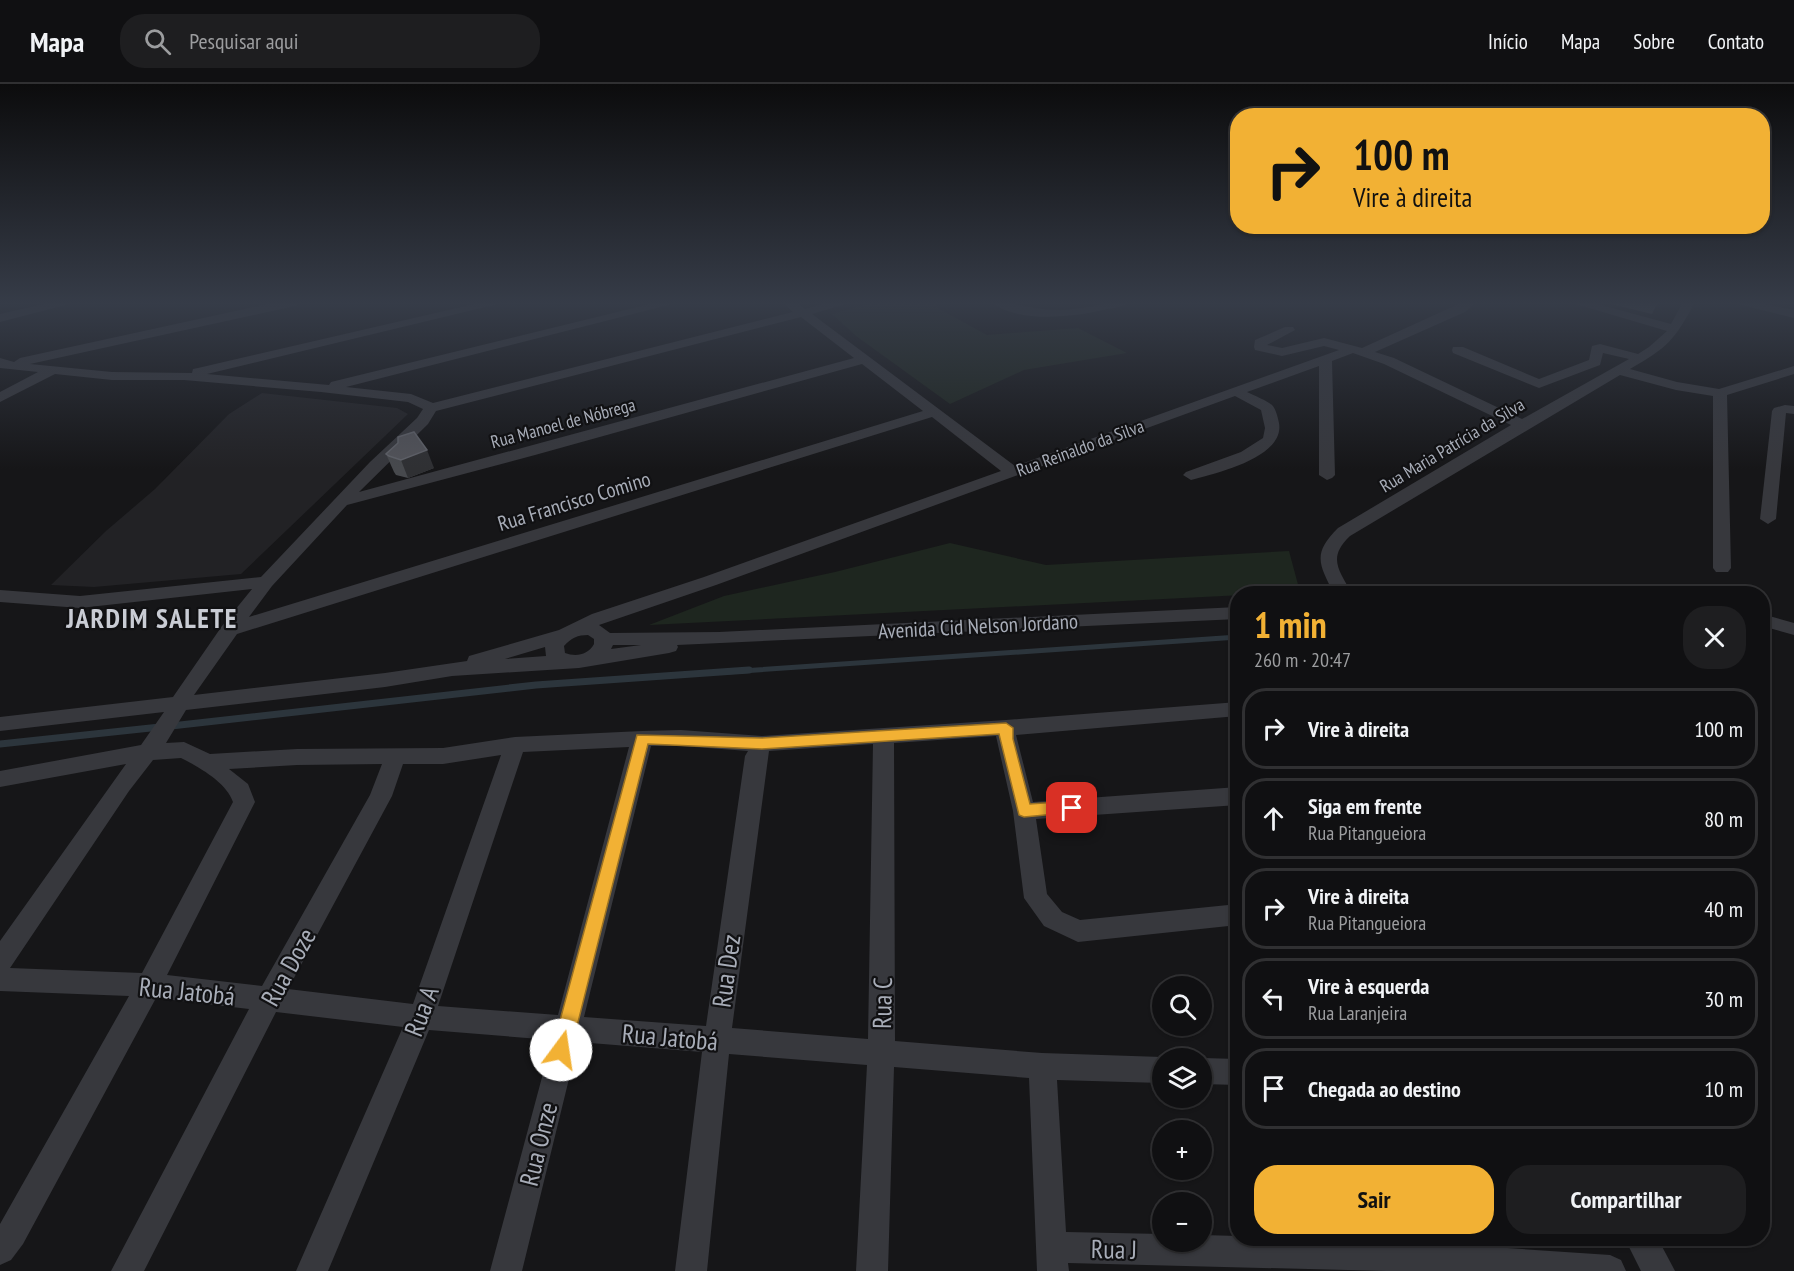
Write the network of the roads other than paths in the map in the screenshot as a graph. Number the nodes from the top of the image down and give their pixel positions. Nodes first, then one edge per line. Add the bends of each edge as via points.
1 (30, 357) edge
2 (263, 357) edge
3 (447, 357) edge
4 (632, 357) edge
5 (860, 357) edge
6 (1334, 357) edge
7 (1379, 357) edge
8 (1476, 357) edge
9 (1596, 357) edge
10 (1640, 358) edge
11 (863, 360) junction
12 (1325, 360) junction
13 (3, 363) edge
14 (1618, 370) junction
15 (1794, 370) edge
16 (51, 371) junction
17 (184, 376) junction
18 (321, 388) junction
19 (1237, 392) junction
20 (1720, 393) junction
21 (0, 398) edge
22 (431, 408) junction
23 (1794, 410) edge
24 (931, 413) junction
25 (1522, 425) junction
26 (1013, 472) junction
27 (1191, 475) dead end
28 (1327, 476) dead end
29 (342, 501) junction
30 (1768, 519) dead end
31 (1722, 568) dead end
32 (266, 582) junction
33 (1339, 586) edge
34 (0, 596) edge
35 (632, 606) junction
36 (1230, 613) edge
37 (1770, 622) edge
38 (1794, 629) edge
39 (229, 630) junction
40 (569, 632) junction
41 (603, 637) junction
42 (719, 638) junction
43 (576, 661) junction
44 (452, 669) junction
45 (1230, 710) edge
46 (0, 724) edge
47 (165, 727) junction
48 (1006, 728) junction
49 (884, 735) junction
50 (642, 739) junction
51 (762, 744) junction
52 (514, 745) junction
53 (395, 757) junction
54 (207, 762) junction
55 (1, 781) edge
56 (1230, 797) edge
57 (1024, 811) junction
58 (1230, 915) edge
59 (0, 962) edge
60 (0, 979) edge
61 (149, 985) junction
62 (269, 1001) junction
63 (421, 1017) junction
64 (567, 1028) junction
65 (717, 1040) junction
66 (881, 1053) junction
67 (1042, 1066) junction
68 (1152, 1070) edge
69 (1212, 1071) edge
70 (1230, 1072) edge
71 (1644, 1246) edge
72 (0, 1249) edge
73 (1052, 1259) edge
74 (127, 1271) edge
75 (312, 1271) edge
76 (506, 1271) edge
77 (691, 1271) edge
78 (872, 1271) edge
79 (1610, 1271) edge
80 (1659, 1271) edge

1 - 13 street
2 - 17 street
3 - 18 street
4 - 22 street
5 - 11 street
6 - 12 street, Rua Reinaldo da Silva
7 - 25 street
8 - 9 street via 1539,384 1595,363
10 - 14 street, Rua Maria Patrícia da Silva
11 - 24 street
11 - 29 street, Rua Manoel de Nóbrega
12 - 19 street, Rua Reinaldo da Silva
12 - 28 street
13 - 16 street
14 - 20 street
14 - 25 street, Rua Maria Patrícia da Silva
15 - 20 street
16 - 17 street
16 - 21 street
17 - 18 street
18 - 22 street via 411,398
19 - 26 street, Rua Reinaldo da Silva
19 - 27 street via 1267,408 1272,435 1269,442
20 - 31 street
22 - 29 street via 423,421
23 - 30 street via 1779,411
24 - 26 street
24 - 39 street, Rua Francisco Comino
25 - 33 street, Rua Maria Patrícia da Silva via 1333,541 1326,562
26 - 35 street, Rua Reinaldo da Silva
29 - 32 street
32 - 34 street via 80,602
32 - 39 street
35 - 40 street, Rua Reinaldo da Silva
35 - 41 street, Rua Reinaldo da Silva
36 - 42 street, Avenida Cid Nelson Jordano
37 - 38 street
39 - 47 street
40 - 41 street, Avenida Cid Nelson Jordano via 592,629
40 - 43 street via 554,645 553,651 556,656
40 - 44 street, Avenida Cid Nelson Jordano
41 - 42 street, Avenida Cid Nelson Jordano
41 - 43 street, Rua Reinaldo da Silva via 600,651
42 - 43 street, Avenida Cid Nelson Jordano
43 - 44 street, Avenida Cid Nelson Jordano
44 - 47 street, Avenida Cid Nelson Jordano
45 - 48 street
46 - 47 street, Avenida Cid Nelson Jordano
47 - 54 street, Avenida Cid Nelson Jordano via 184,750
47 - 55 street, Avenida Cid Nelson Jordano
47 - 59 street
48 - 49 street
48 - 57 street
49 - 51 street
49 - 66 street, Rua C
50 - 51 street
50 - 52 street
50 - 64 street, Rua Onze
51 - 65 street, Rua Dez via 756,756
52 - 53 street via 443,756
52 - 63 street, Rua A
53 - 54 street
53 - 62 street, Rua Doze via 381,796
54 - 61 street via 240,790 244,801
56 - 57 street
57 - 58 street via 1036,898 1053,919 1078,931
60 - 61 street, Rua Jatobá
61 - 62 street, Rua Jatobá
61 - 72 street
62 - 63 street, Rua Jatobá
62 - 74 street, Rua Doze via 232,1064
63 - 64 street, Rua Jatobá
63 - 75 street, Rua A
64 - 65 street, Rua Jatobá
64 - 76 street, Rua Onze
65 - 66 street, Rua Jatobá
65 - 77 street, Rua Dez
66 - 67 street, Rua Jatobá
66 - 78 street, Rua C
67 - 68 street, Rua Jatobá
67 - 73 street
69 - 70 street
71 - 80 street
73 - 79 street, Rua J via 1366,1254

